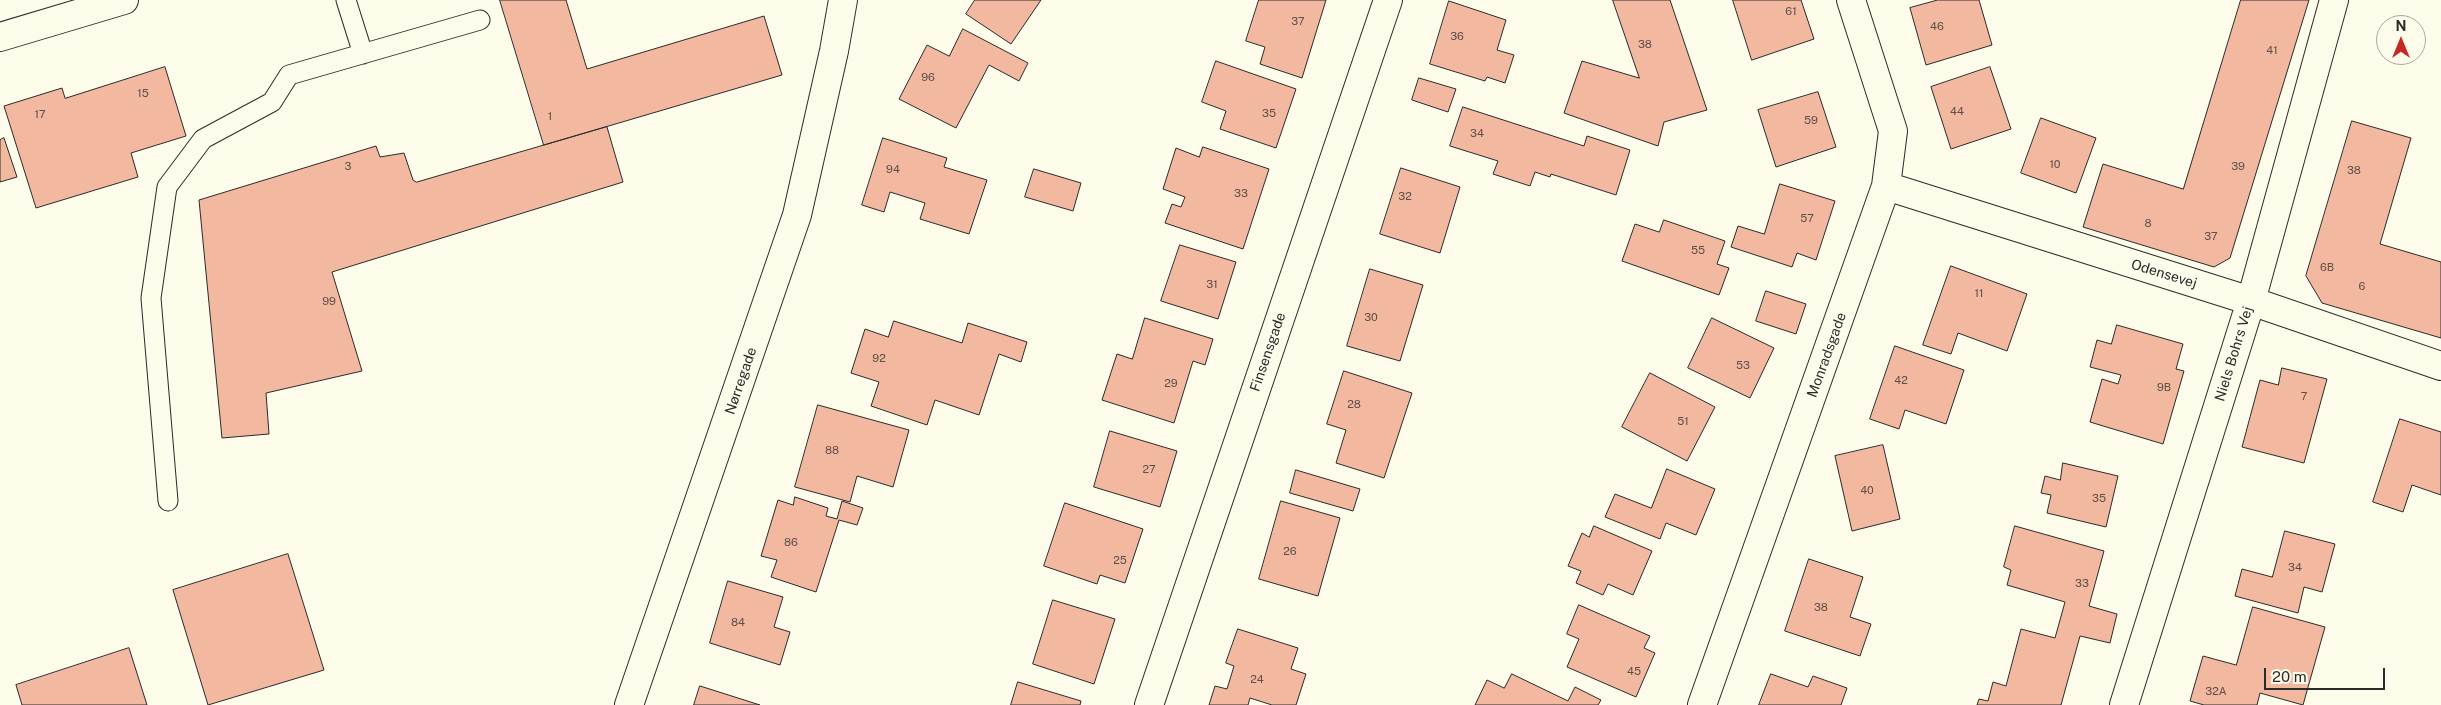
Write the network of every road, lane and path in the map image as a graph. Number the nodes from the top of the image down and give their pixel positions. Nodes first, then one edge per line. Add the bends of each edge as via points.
1 (124, 0) edge
2 (346, 0) edge
3 (832, 0) edge
4 (843, 0) edge
5 (1388, 0) edge
6 (1851, 0) edge
7 (2334, 0) edge
8 (480, 20) dead end
9 (0, 37) edge
10 (834, 51) junction
11 (364, 54) junction
12 (1886, 186) junction
13 (2251, 301) junction
14 (2441, 366) edge
15 (168, 501) dead end
16 (629, 705) edge
17 (1149, 705) edge
18 (1702, 705) edge
19 (2124, 705) edge

1 - 9 street
2 - 11 lane
3 - 10 street, Nørregade
4 - 10 street, Nørregade
5 - 17 street, Finsensgade
6 - 12 street, Monradsgade via 1893,132
7 - 13 street, Niels Bohrs Vej
8 - 11 lane
10 - 16 street, Nørregade via 797,215
11 - 15 lane via 289,75 272,102 203,139 167,187 150,298
12 - 13 street, Odensevej
12 - 18 street, Monradsgade
13 - 14 street, Odensevej
13 - 19 street, Niels Bohrs Vej

